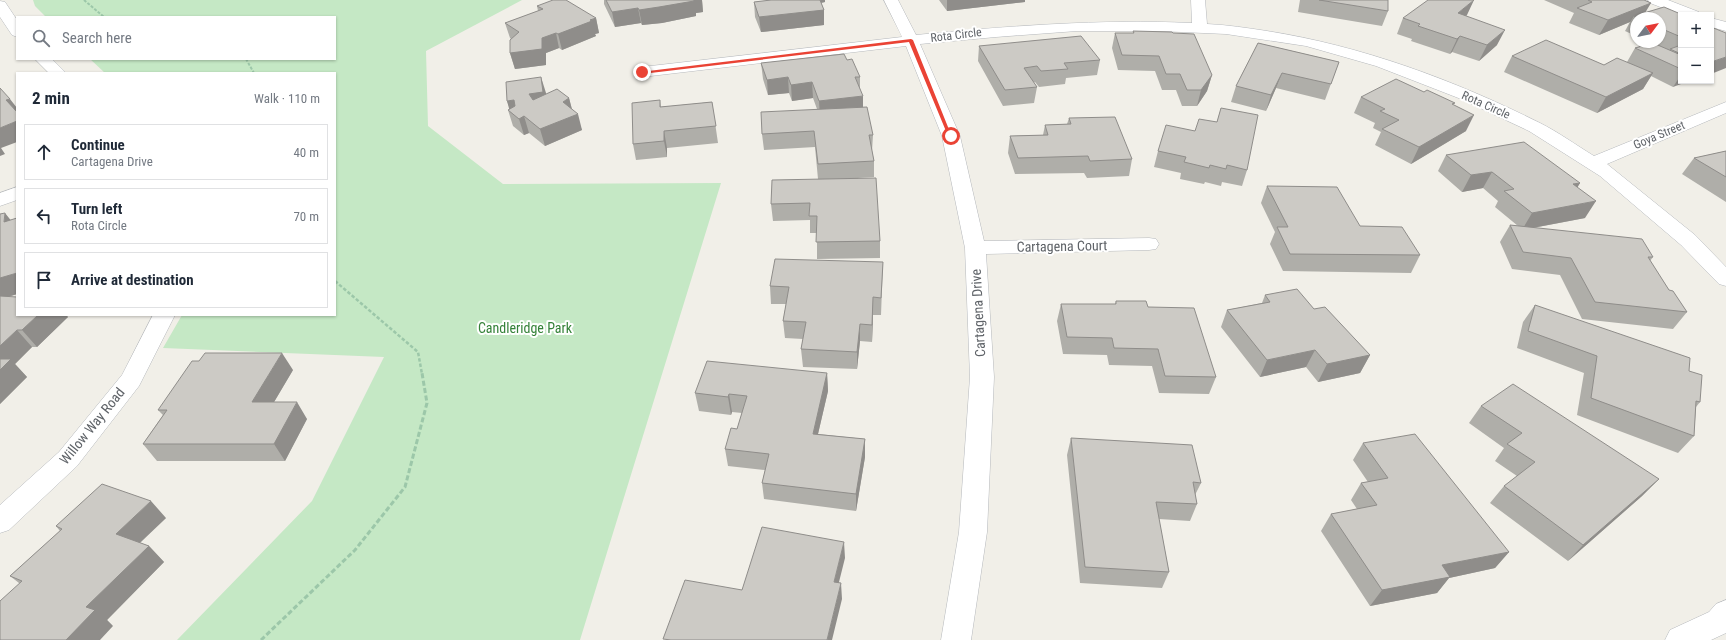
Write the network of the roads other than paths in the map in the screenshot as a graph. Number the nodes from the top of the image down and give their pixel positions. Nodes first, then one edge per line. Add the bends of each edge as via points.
1 (891, 0) edge
2 (1198, 0) edge
3 (1654, 0) edge
4 (0, 5) edge
5 (1686, 12) edge
6 (1714, 23) edge
7 (1726, 27) edge
8 (1200, 28) junction
9 (16, 30) edge
10 (911, 40) junction
11 (44, 60) edge
12 (57, 72) edge
13 (642, 72) dead end
14 (1726, 107) edge
15 (1593, 163) junction
16 (16, 193) edge
17 (0, 200) edge
18 (1149, 244) dead end
19 (975, 248) junction
20 (1726, 279) edge
21 (163, 316) edge
22 (0, 522) edge
23 (1726, 613) edge
24 (956, 640) edge
25 (1680, 640) edge

1 - 10 street, Cartagena Drive
2 - 8 street
3 - 5 street
4 - 9 street
6 - 7 street
8 - 10 street, Rota Circle via 1151,25 1072,26
8 - 15 street, Rota Circle via 1308,42 1382,63 1467,95 1535,127
10 - 13 street, Rota Circle
10 - 19 street, Cartagena Drive via 951,136
11 - 12 street
14 - 15 street, Goya Street
15 - 20 street, Rota Circle via 1688,240
16 - 17 street
18 - 19 street, Cartagena Court
19 - 24 street, Cartagena Drive via 982,377 973,532
21 - 22 street, Willow Way Road via 131,380 68,459
23 - 25 street via 1719,622

